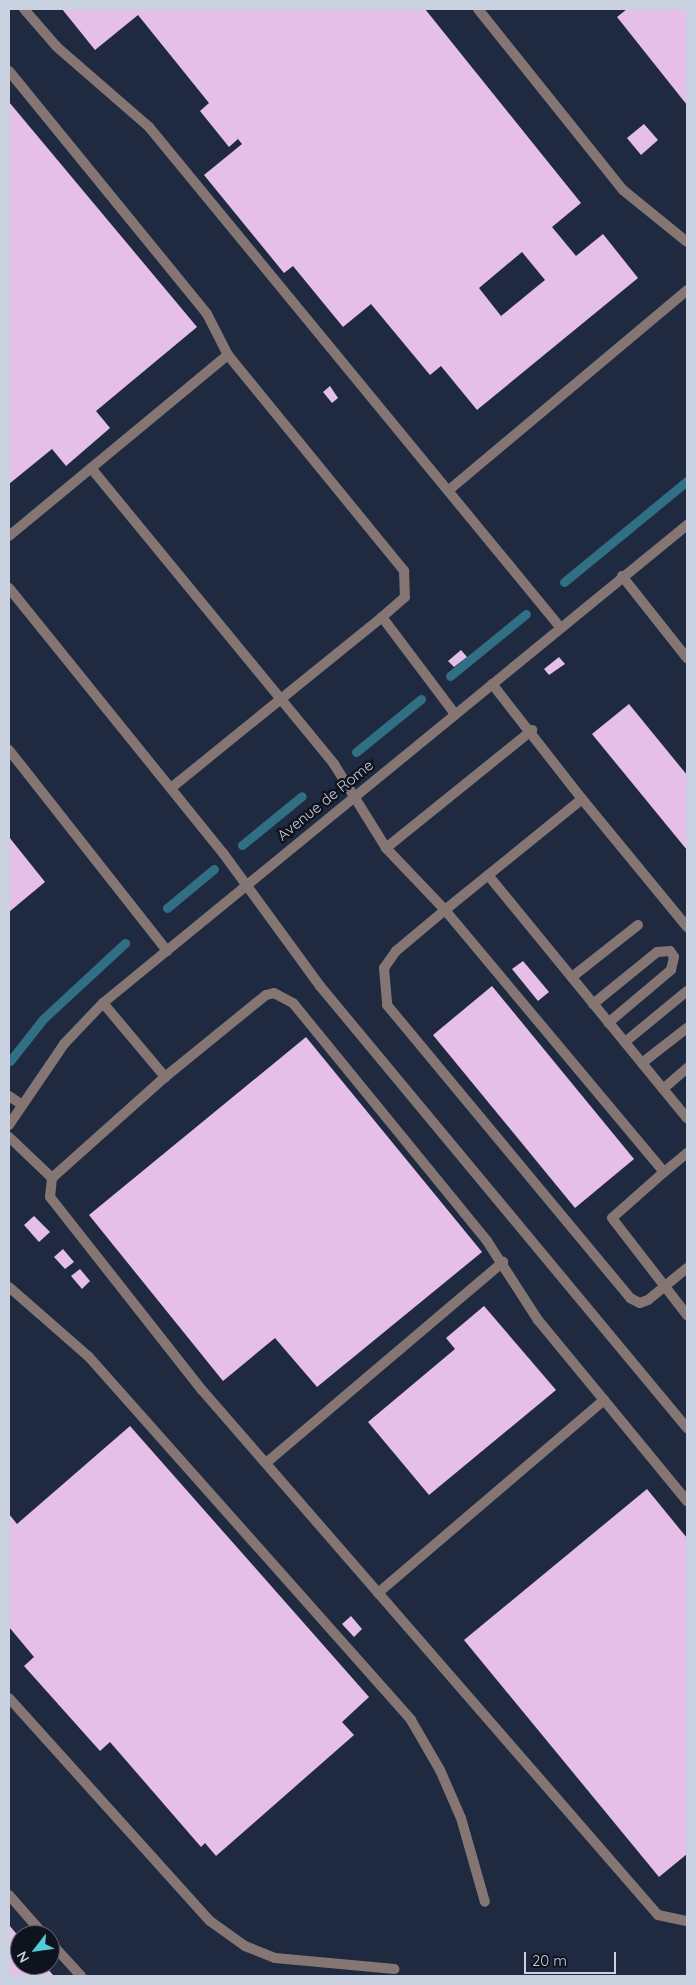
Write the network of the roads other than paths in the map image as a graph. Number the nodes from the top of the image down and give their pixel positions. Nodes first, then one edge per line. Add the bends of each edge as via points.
1 (24, 9) edge
2 (478, 9) edge
3 (9, 71) edge
4 (687, 242) edge
5 (687, 290) edge
6 (228, 355) junction
7 (92, 468) junction
8 (449, 490) junction
9 (687, 525) edge
10 (9, 536) edge
11 (622, 576) junction
12 (9, 588) edge
13 (382, 617) junction
14 (560, 627) junction
15 (687, 658) edge
16 (492, 684) junction
17 (281, 700) junction
18 (456, 714) junction
19 (532, 730) junction
20 (9, 750) edge
21 (170, 788) junction
22 (354, 797) junction
23 (582, 799) junction
24 (386, 848) junction
25 (488, 875) junction
26 (247, 884) junction
27 (445, 910) junction
28 (638, 925) dead end
29 (687, 927) edge
30 (167, 951) junction
31 (572, 977) junction
32 (687, 991) edge
33 (103, 1003) junction
34 (593, 1004) junction
35 (608, 1023) junction
36 (687, 1028) edge
37 (625, 1042) junction
38 (642, 1063) junction
39 (687, 1068) edge
40 (165, 1077) junction
41 (663, 1089) junction
42 (9, 1096) edge
43 (21, 1104) junction
44 (686, 1113) edge
45 (9, 1125) edge
46 (9, 1138) edge
47 (687, 1153) edge
48 (664, 1172) junction
49 (52, 1178) junction
50 (503, 1262) junction
51 (687, 1268) edge
52 (9, 1287) edge
53 (664, 1287) junction
54 (687, 1315) edge
55 (604, 1400) junction
56 (687, 1428) edge
57 (266, 1463) junction
58 (687, 1501) edge
59 (378, 1593) junction
60 (9, 1698) edge
61 (9, 1895) edge
62 (485, 1902) dead end
63 (687, 1921) edge
64 (35, 1925) edge
65 (60, 1953) edge
66 (394, 1969) dead end
67 (81, 1976) edge

1 - 8 street via 56,47 149,127
2 - 4 street via 623,190
3 - 6 street via 207,314
5 - 8 street
6 - 7 street
6 - 13 street via 404,571 404,596
7 - 10 street
7 - 17 street
8 - 14 street
9 - 11 street, Avenue de Rome
11 - 14 street, Avenue de Rome
11 - 15 street
12 - 21 street
13 - 17 street
13 - 18 street
14 - 16 street, Avenue de Rome
16 - 18 street, Avenue de Rome
16 - 19 street
17 - 21 street
17 - 22 street
18 - 22 street, Avenue de Rome
19 - 23 street
19 - 24 street
20 - 30 street
21 - 26 street
22 - 24 street
22 - 26 street, Avenue de Rome
23 - 25 street
23 - 29 street
24 - 27 street
25 - 27 street
25 - 31 street
26 - 30 street, Avenue de Rome
26 - 56 street via 320,986
27 - 48 street
27 - 53 street via 396,951 384,968 387,1005 630,1298 640,1303
28 - 31 street
30 - 33 street, Avenue de Rome
31 - 34 street
32 - 37 street
33 - 40 street
33 - 43 street, Avenue de Rome via 64,1044
34 - 35 street
34 - 35 street via 657,952 670,951 674,957 671,970
35 - 37 street
36 - 38 street
37 - 38 street
38 - 41 street
39 - 41 street
40 - 49 street
40 - 50 street via 266,995 282,996
41 - 44 street
42 - 43 street
43 - 45 street, Avenue de Rome
46 - 49 street via 34,1156
47 - 48 street
48 - 53 street via 612,1218
49 - 57 street via 50,1197
50 - 55 street via 538,1320
50 - 57 street
51 - 53 street
52 - 62 street via 89,1357 411,1720 440,1770 461,1818
53 - 54 street
55 - 58 street
55 - 59 street
57 - 59 street
59 - 63 street via 658,1915
60 - 66 street via 210,1921 245,1946 275,1958
61 - 64 street
65 - 67 street

